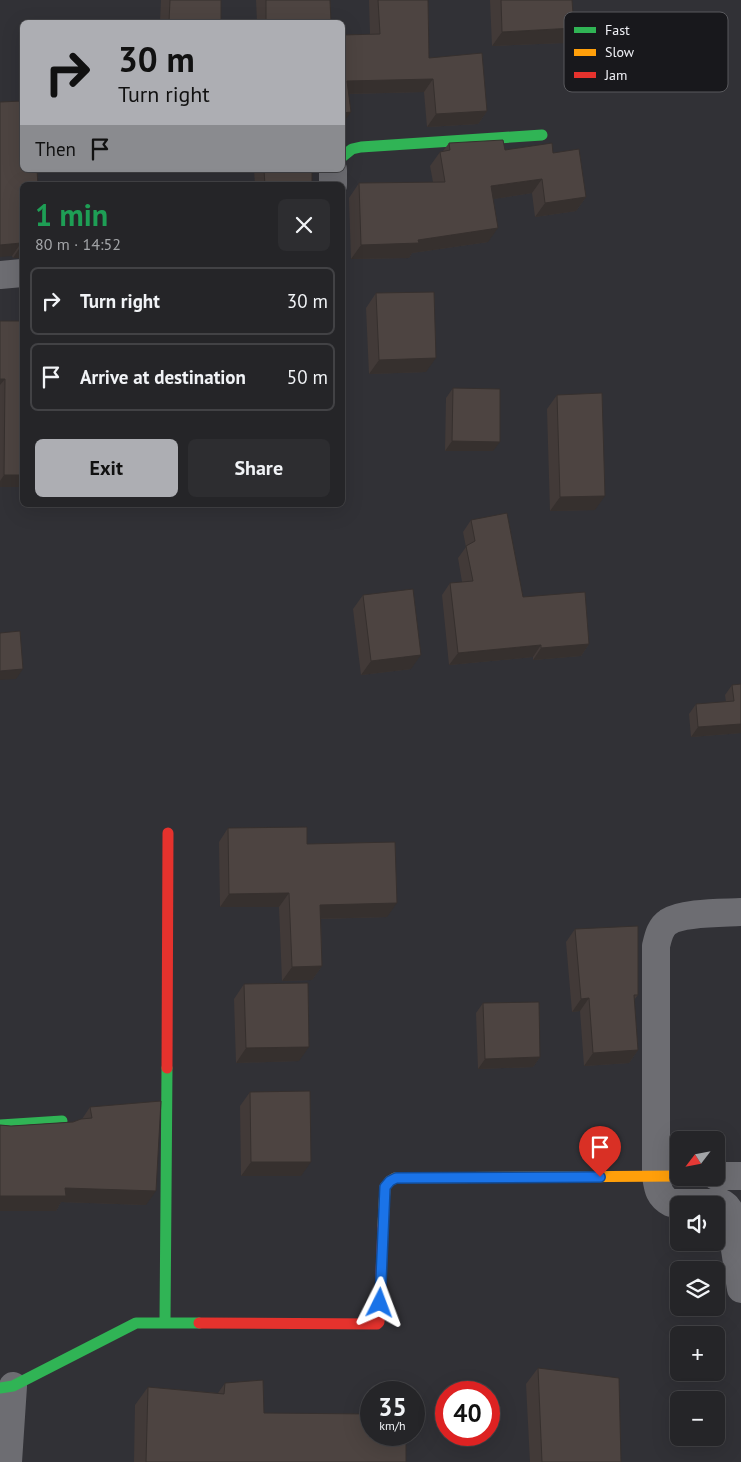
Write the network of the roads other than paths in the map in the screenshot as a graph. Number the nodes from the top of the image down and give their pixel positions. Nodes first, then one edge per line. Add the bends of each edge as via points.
1 (542, 135) dead end
2 (345, 155) edge
3 (20, 273) edge
4 (0, 275) edge
5 (168, 834) dead end
6 (741, 912) edge
7 (62, 1121) edge
8 (0, 1126) edge
9 (667, 1176) edge
10 (725, 1176) edge
11 (741, 1176) edge
12 (741, 1289) edge
13 (165, 1324) junction
14 (6, 1387) edge
15 (8, 1462) edge

1 - 2 street via 361,147
3 - 4 street
5 - 13 street
6 - 9 street via 688,915 667,922 659,934 656,946
7 - 8 street
9 - 12 street via 658,1192 671,1203 722,1203 729,1210
9 - 13 street via 396,1178 385,1187 377,1324
10 - 11 street
13 - 14 street via 136,1323 128,1326
14 - 15 street

